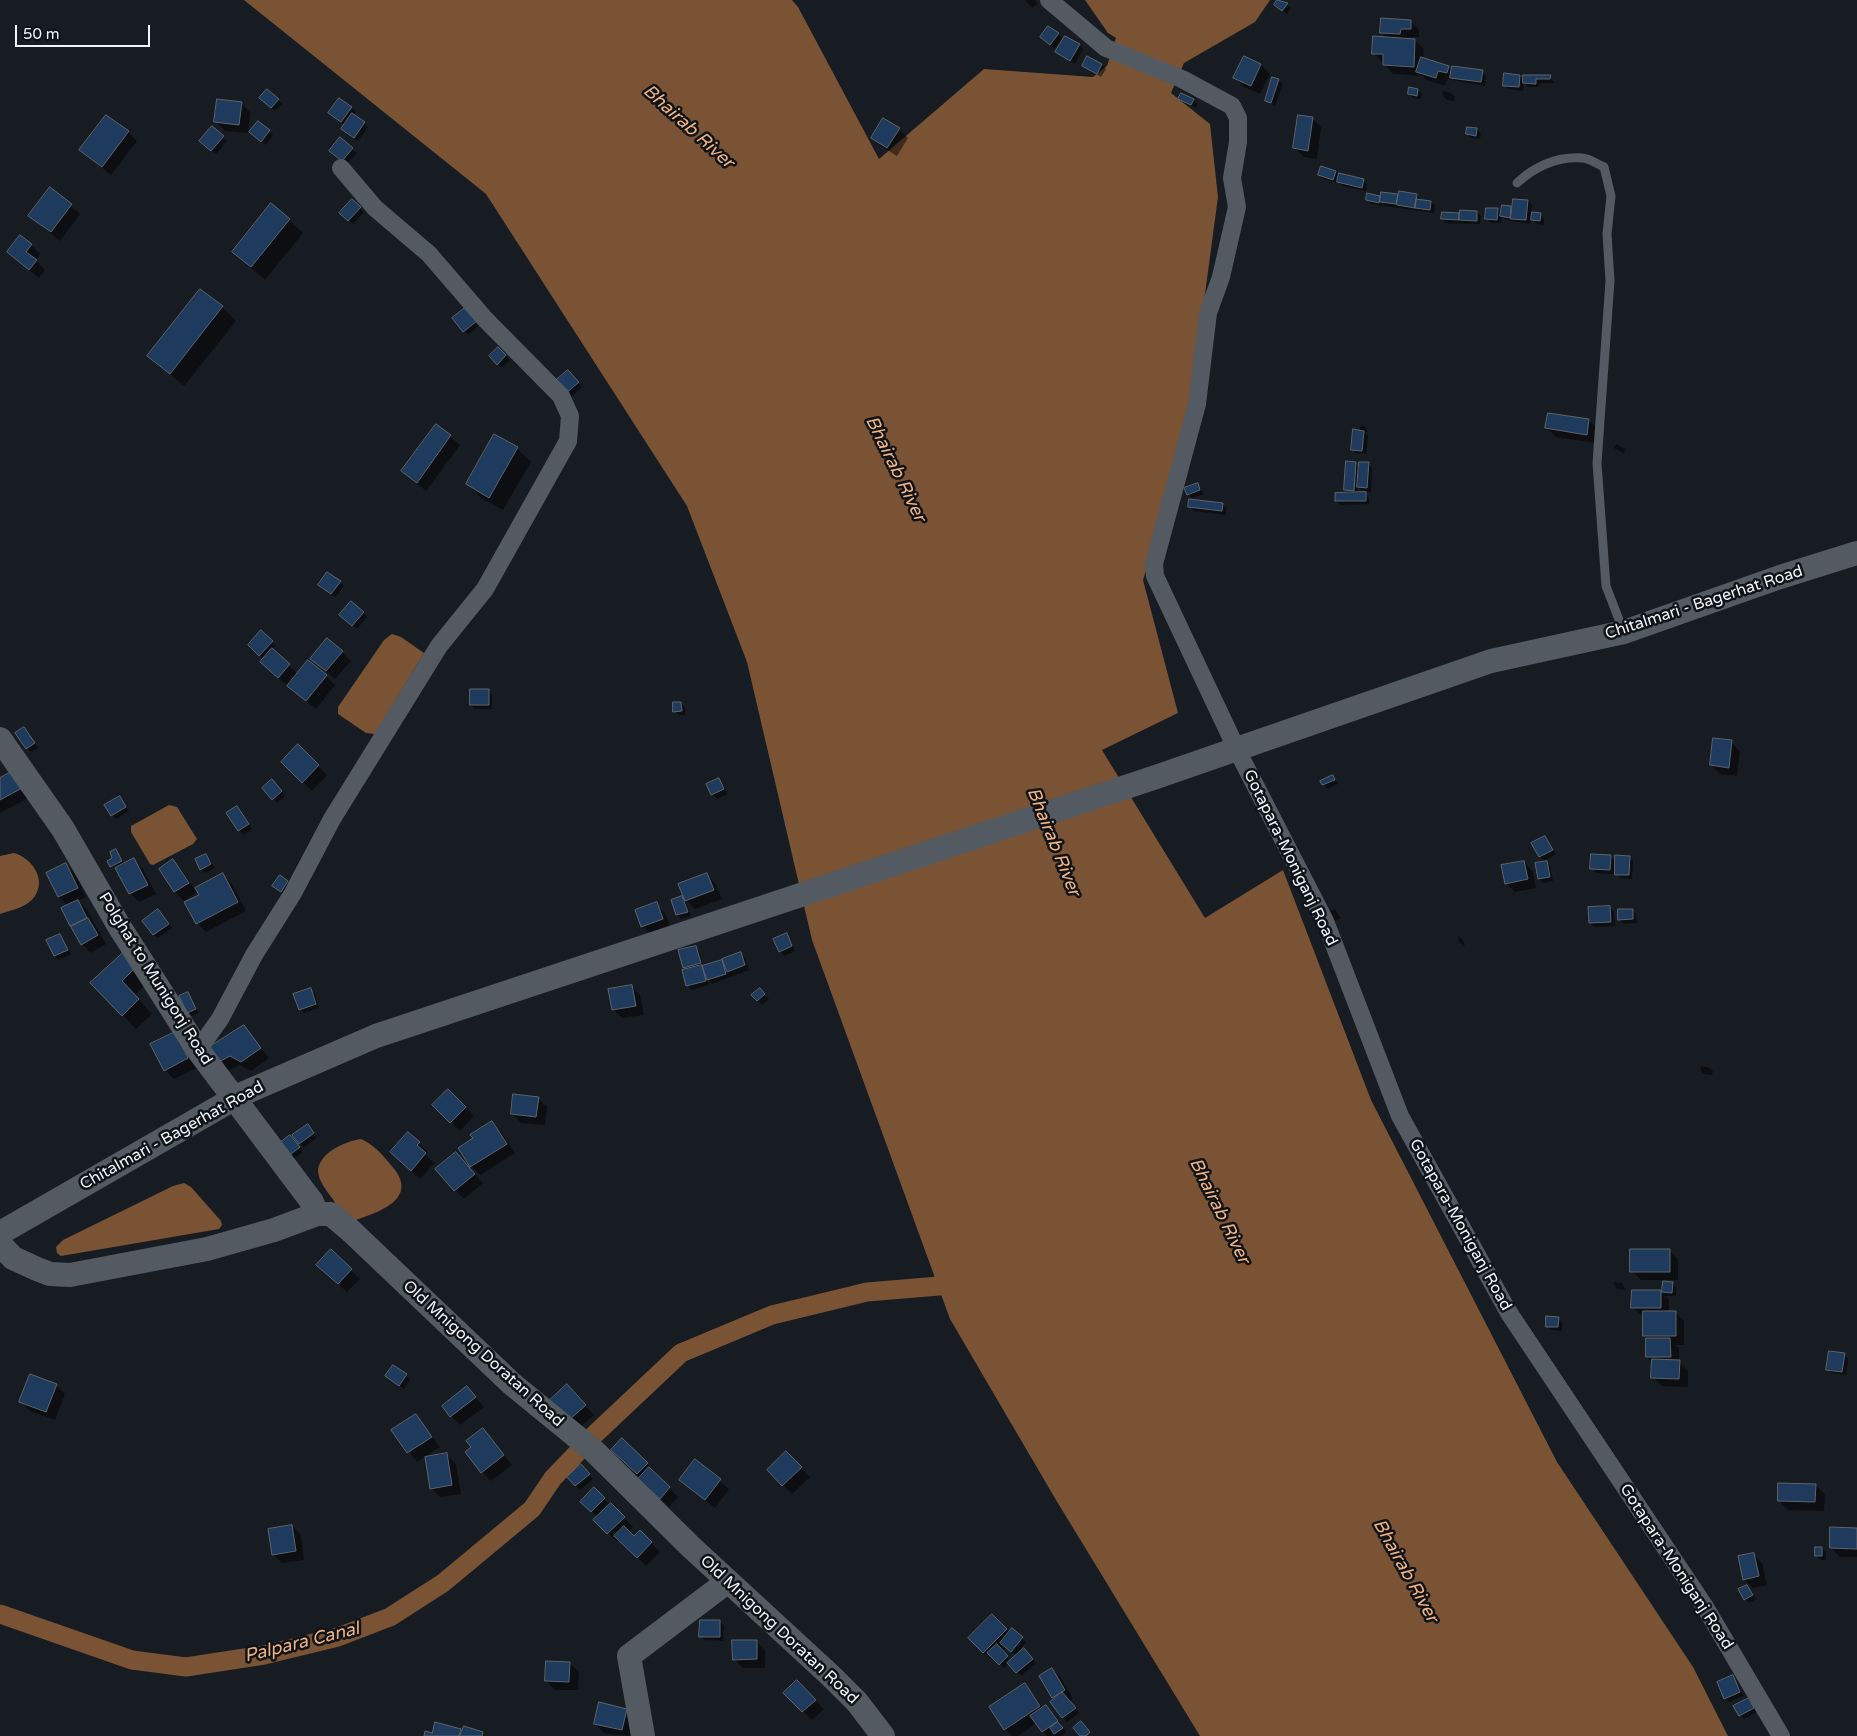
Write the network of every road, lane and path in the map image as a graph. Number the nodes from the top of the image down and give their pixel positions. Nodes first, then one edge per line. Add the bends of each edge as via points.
1 (1049, 0) edge
2 (341, 168) dead end
3 (1516, 183) dead end
4 (1857, 553) edge
5 (1624, 632) junction
6 (0, 738) edge
7 (198, 1050) junction
8 (318, 1214) junction
9 (0, 1233) edge
10 (0, 1244) edge
11 (727, 1582) junction
12 (643, 1736) edge
13 (883, 1736) edge
14 (1781, 1736) edge

1 - 14 street, Gotapara-Moniganj Road via 1106,48 1182,79 1232,106 1238,118 1232,178 1236,207 1221,277 1208,313 1197,404 1154,564 1155,576 1237,750 1325,922 1400,1116 1509,1313 1705,1607
2 - 7 street via 375,208 429,254 485,319 561,396 570,416 568,441 485,589 439,646 332,818 293,893 254,954 220,1019
3 - 5 lane via 1541,165 1584,158 1604,167 1611,196 1607,234 1610,281 1597,463 1606,586
4 - 5 main road, Chitalmari - Bagerhat Road
5 - 9 main road, Chitalmari - Bagerhat Road via 1491,661 1156,777 376,1036 242,1094
6 - 7 main road, Polghat to Munigonj Road via 63,829 119,926
7 - 8 main road, Polghat to Munigonj Road
8 - 10 main road via 207,1249 70,1275 50,1274 37,1269 13,1258
8 - 11 main road, Old Mnigong Doratan Road via 330,1214 351,1231 512,1384 594,1451
11 - 12 main road via 629,1656
11 - 13 main road, Old Mnigong Doratan Road via 838,1683

